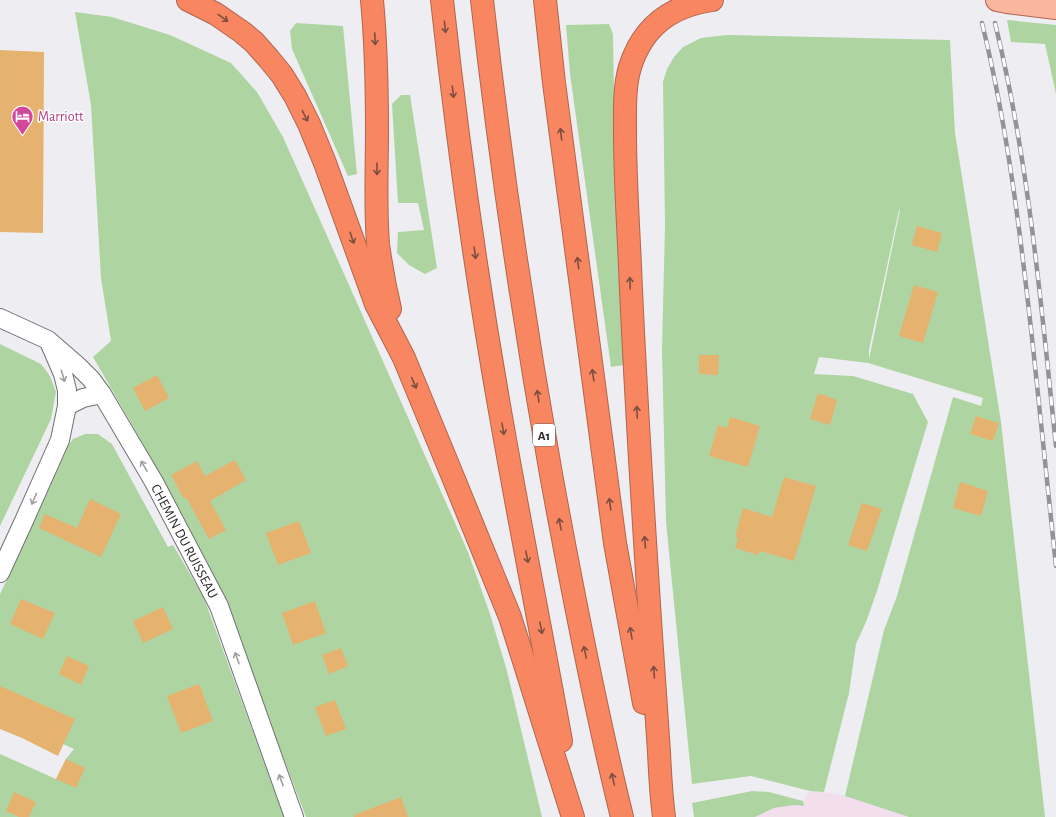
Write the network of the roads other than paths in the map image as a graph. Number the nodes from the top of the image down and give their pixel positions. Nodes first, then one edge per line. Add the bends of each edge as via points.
1 (188, 0) edge
2 (372, 0) edge
3 (442, 0) edge
4 (482, 0) edge
5 (545, 0) edge
6 (712, 0) edge
7 (997, 0) edge
8 (1056, 8) edge
9 (0, 318) edge
10 (48, 340) junction
11 (404, 358) junction
12 (102, 394) junction
13 (67, 406) junction
14 (0, 572) edge
15 (663, 813) edge
16 (294, 817) edge
17 (574, 817) edge
18 (622, 817) edge

1 -> 11 highway via 216,14 254,42 295,96 325,163 376,304
2 -> 11 highway via 378,243 384,281
3 -> 17 highway via 493,370
18 -> 4 highway, A1 via 581,633 539,404 502,167
15 -> 5 highway via 615,543
15 -> 6 highway via 632,321 625,159 626,94 634,56 651,29 672,12 698,2
7 - 8 main road
9 - 10 street, CHEMIN DU RUISSEAU
10 - 12 street, CHEMIN DU RUISSEAU via 91,379
10 -> 13 street via 63,374
11 -> 17 highway via 510,617
12 - 13 street via 83,398
16 -> 12 street, CHEMIN DU RUISSEAU via 219,606 154,482
13 -> 14 street via 60,440

